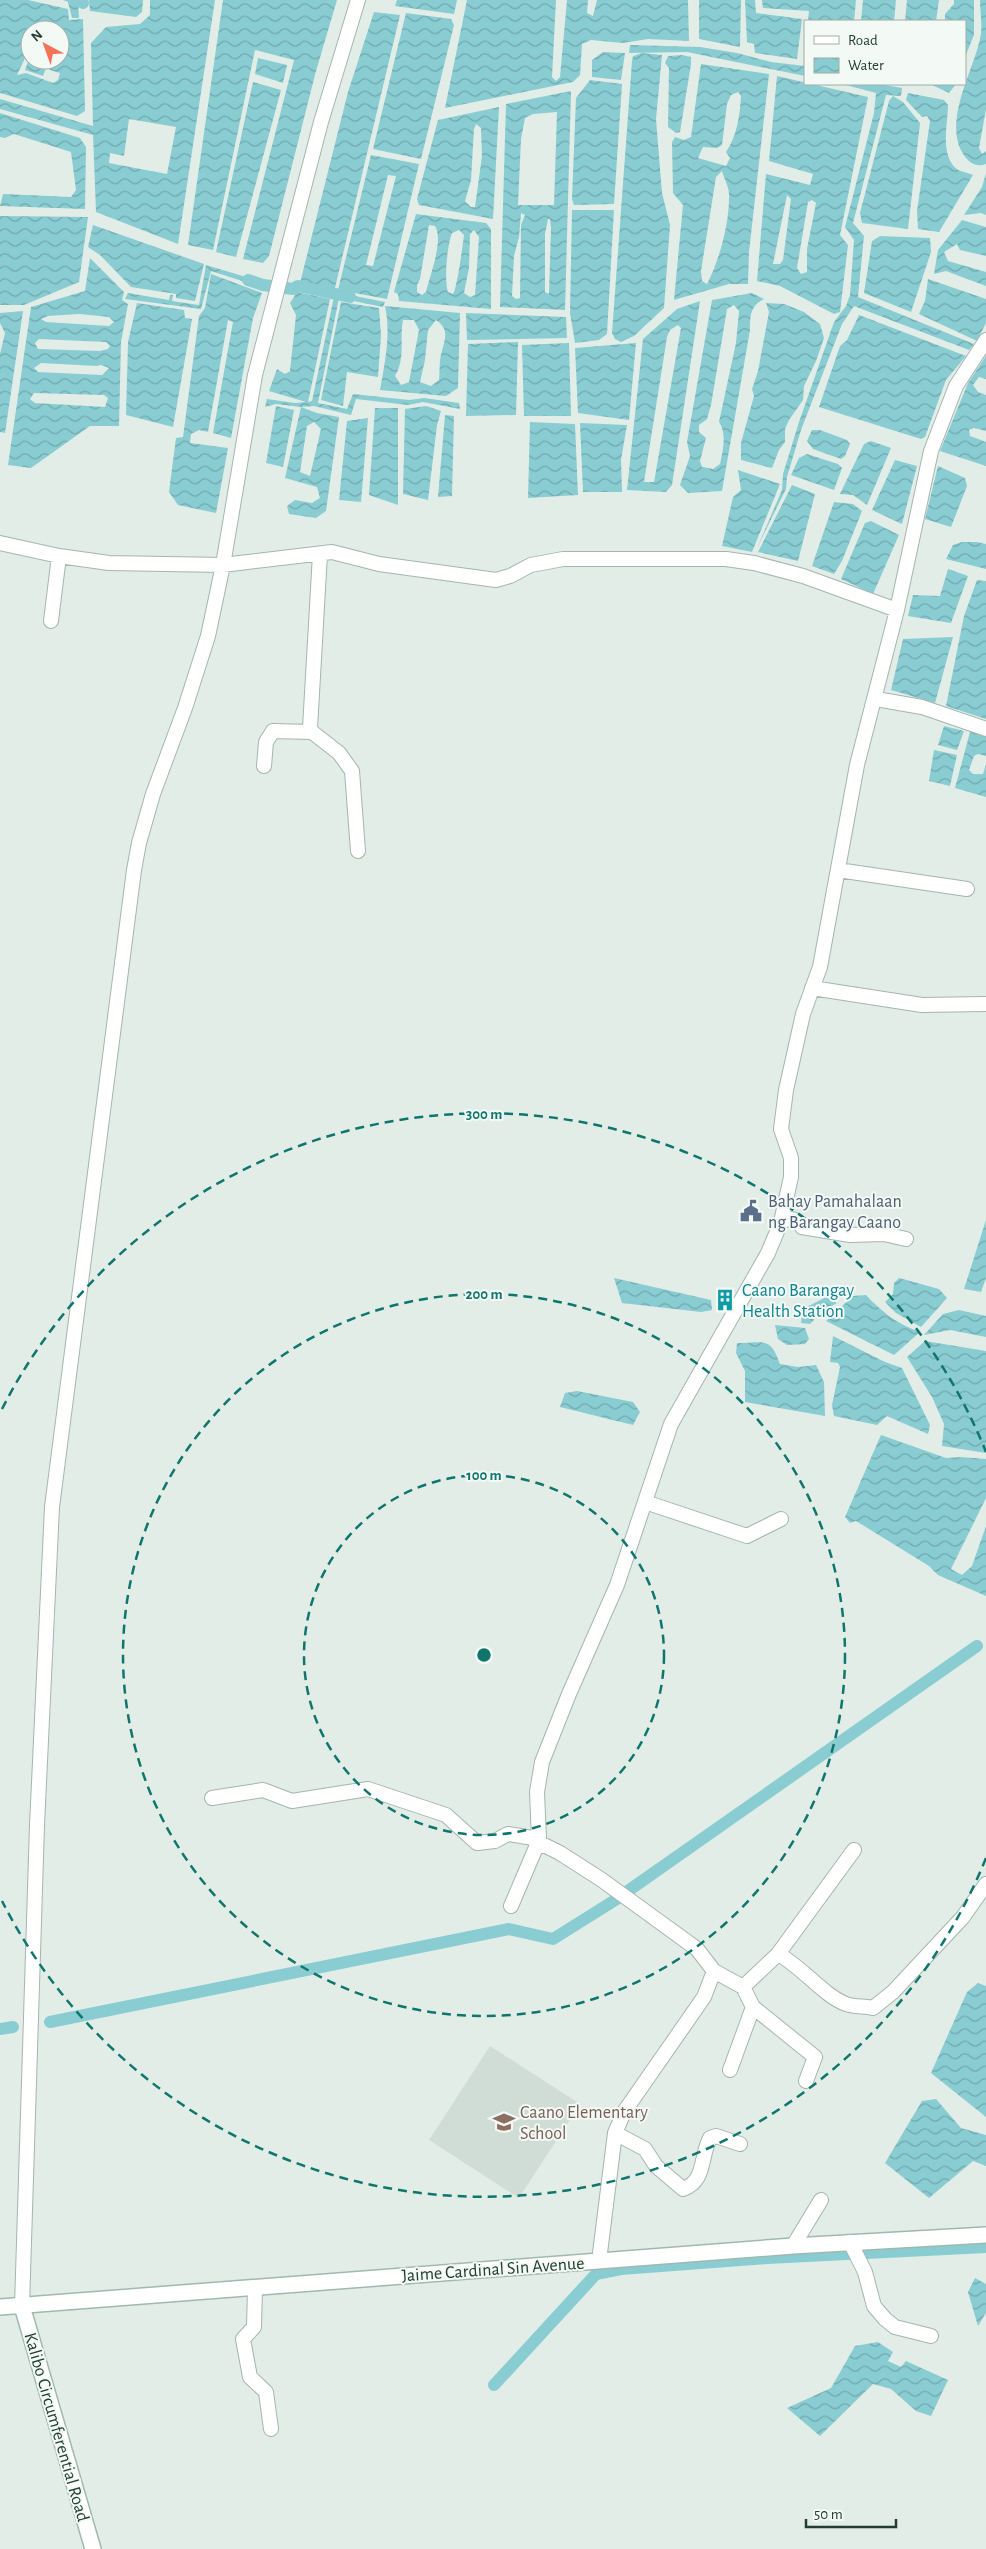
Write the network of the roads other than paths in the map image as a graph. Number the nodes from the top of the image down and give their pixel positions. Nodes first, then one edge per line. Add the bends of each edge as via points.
1 (358, 0) edge
2 (986, 340) edge
3 (0, 543) edge
4 (320, 554) junction
5 (59, 556) junction
6 (223, 565) junction
7 (897, 610) junction
8 (51, 621) dead end
9 (876, 699) junction
10 (986, 729) edge
11 (312, 732) junction
12 (264, 766) dead end
13 (358, 851) dead end
14 (838, 870) junction
15 (967, 889) dead end
16 (812, 988) junction
17 (986, 1004) edge
18 (781, 1222) junction
19 (906, 1239) dead end
20 (645, 1502) junction
21 (780, 1519) dead end
22 (212, 1798) dead end
23 (538, 1842) junction
24 (854, 1850) dead end
25 (986, 1884) edge
26 (511, 1906) dead end
27 (778, 1954) junction
28 (714, 1971) junction
29 (743, 1987) junction
30 (753, 2007) junction
31 (730, 2070) dead end
32 (806, 2080) dead end
33 (615, 2133) junction
34 (740, 2144) dead end
35 (820, 2200) dead end
36 (986, 2235) edge
37 (850, 2242) junction
38 (793, 2246) junction
39 (599, 2261) junction
40 (255, 2288) junction
41 (22, 2306) junction
42 (0, 2307) edge
43 (932, 2336) dead end
44 (271, 2429) dead end
45 (93, 2549) edge

1 - 6 street via 321,122 255,375
2 - 7 street via 956,386 931,451
3 - 5 street
4 - 6 street
4 - 7 street via 332,552 379,564 496,580 531,565 563,559 726,559 803,576
4 - 11 street
5 - 6 street via 109,563
5 - 8 street
6 - 41 street via 205,645 139,843 53,1498 36,1844
7 - 9 street
9 - 10 street via 922,707
9 - 14 street via 857,765
11 - 12 street via 273,731 266,742
11 - 13 street via 339,753 352,770
14 - 15 street
14 - 16 street via 820,967
16 - 17 street via 922,1005
16 - 18 street via 786,1090 781,1129 791,1158 791,1177
18 - 19 street via 791,1219 802,1227
18 - 20 street via 768,1253 671,1424
20 - 21 street via 747,1536
20 - 23 street via 617,1585 542,1762 537,1792
22 - 23 street via 263,1790 292,1801 368,1789 446,1815 477,1843 508,1834
23 - 26 street
23 - 28 street via 602,1880 697,1949
24 - 27 street
25 - 27 street via 957,1924 894,1992 873,2008 846,2004 837,1999 792,1961
27 - 29 street
28 - 29 street
28 - 33 street via 704,1997 624,2112
29 - 30 street
30 - 31 street
30 - 32 street via 815,2057
33 - 34 street via 645,2149 656,2166 683,2189 692,2186 700,2177 710,2138 716,2136
33 - 39 street
35 - 38 street
36 - 37 main road, Jaime Cardinal Sin Avenue
37 - 38 main road, Jaime Cardinal Sin Avenue
37 - 43 street via 865,2272 874,2306 884,2319 895,2327
38 - 39 main road, Jaime Cardinal Sin Avenue
39 - 40 main road, Jaime Cardinal Sin Avenue
40 - 41 main road, Jaime Cardinal Sin Avenue
40 - 44 street via 254,2327 243,2340 250,2377 266,2392
41 - 42 main road, Jaime Cardinal Sin Avenue
41 - 45 main road, Kalibo Circumferential Road

